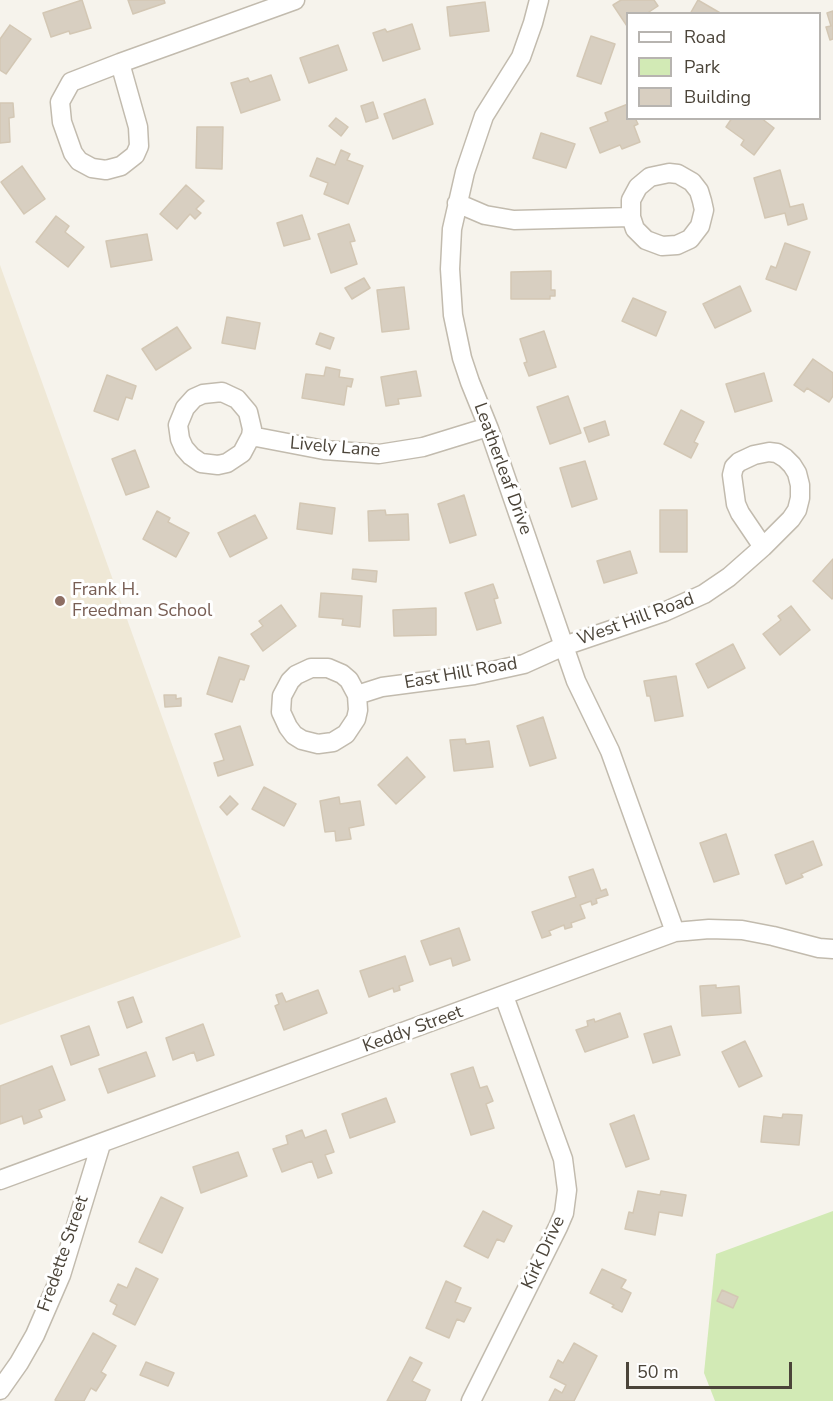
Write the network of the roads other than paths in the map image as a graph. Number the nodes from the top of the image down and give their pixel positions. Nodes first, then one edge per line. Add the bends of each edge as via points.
1 (295, 0) edge
2 (538, 0) edge
3 (120, 63) junction
4 (457, 203) junction
5 (631, 217) junction
6 (488, 427) junction
7 (251, 436) junction
8 (763, 547) junction
9 (564, 646) junction
10 (357, 695) junction
11 (675, 932) junction
12 (833, 949) edge
13 (504, 996) junction
14 (101, 1144) junction
15 (0, 1180) edge
16 (0, 1390) edge
17 (471, 1401) edge

1 - 3 street
2 - 4 street, Leatherleaf Drive via 521,57 484,116
3 - 3 street via 138,127 139,146 135,155 121,166 92,168 73,153 62,122 60,102 71,82
4 - 5 street via 485,215 514,220
4 - 6 street, Leatherleaf Drive via 450,269 453,315 462,358
5 - 5 street via 635,229 646,240 662,246 677,245 690,239 700,226 704,210 699,190 685,178 669,173 643,182 634,193
6 - 7 street, Lively Lane via 423,447 380,454 324,450
6 - 9 street, Leatherleaf Drive
7 - 7 street via 235,459 208,465 184,448 178,425 194,398 222,393 237,399 248,412
8 - 8 street, West Hill Road via 740,513 732,475 739,462 769,452 777,453 792,465 800,485 800,498 791,519
8 - 9 street, West Hill Road via 729,577 698,597
9 - 10 street, East Hill Road via 509,668 382,687
9 - 11 street, Leatherleaf Drive via 583,698 609,751
10 - 10 street via 358,710 352,727 340,739 327,744 311,743 294,735 281,712 285,688 296,675 311,668 336,670 349,680
11 - 12 street, Keddy Street via 742,930
11 - 13 street, Keddy Street
13 - 14 street, Keddy Street
13 - 17 street, Kirk Drive via 563,1159 567,1190 564,1214
14 - 15 street, Keddy Street
14 - 16 street, Fredette Street via 61,1275 35,1335

